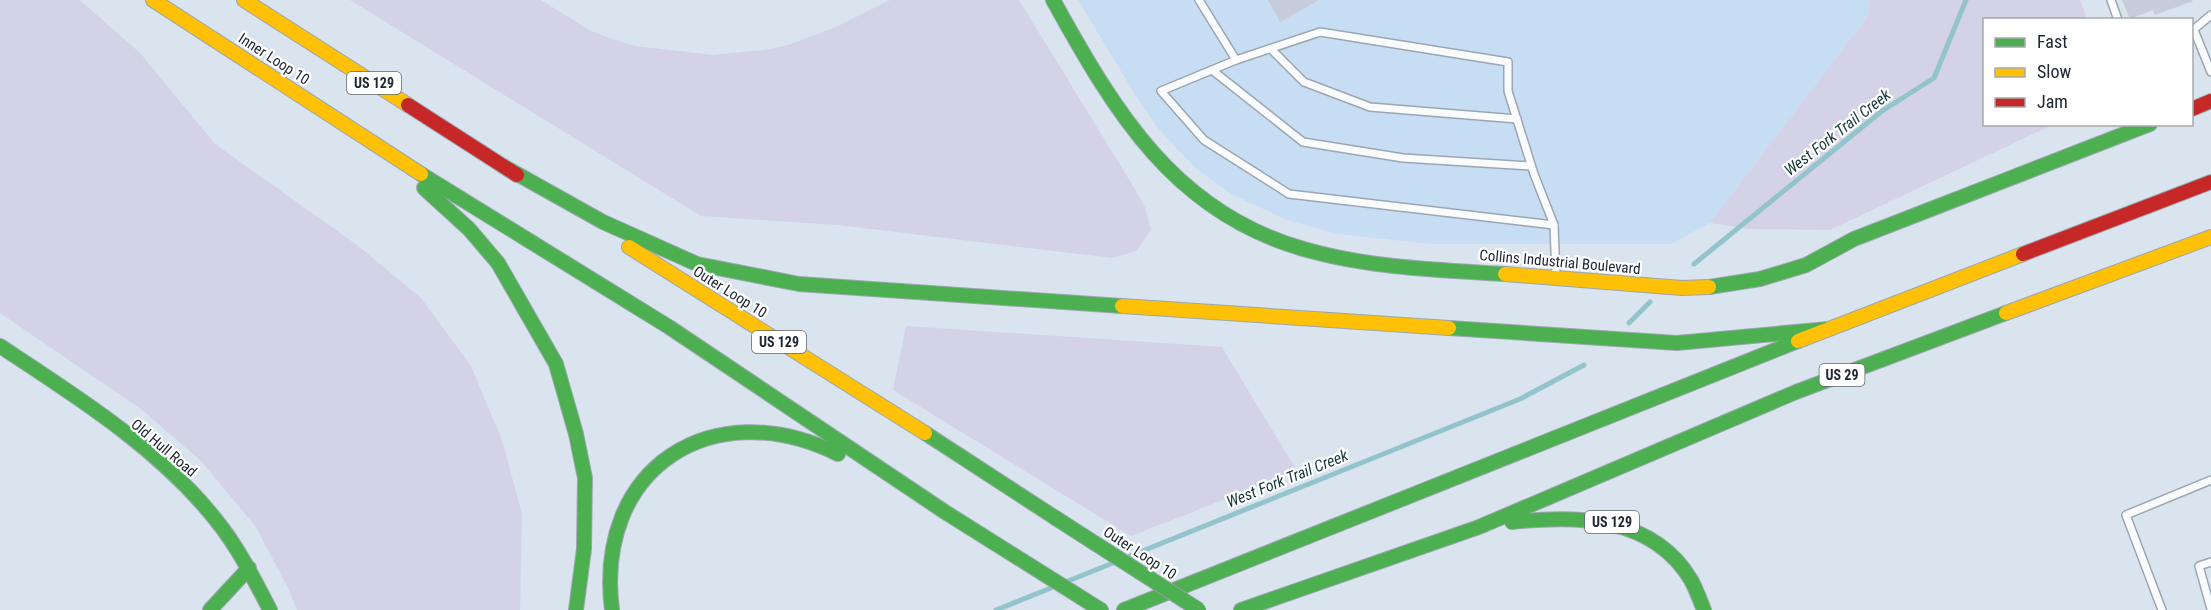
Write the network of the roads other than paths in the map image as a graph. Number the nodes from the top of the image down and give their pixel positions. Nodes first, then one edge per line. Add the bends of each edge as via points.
1 (153, 0) edge
2 (244, 0) edge
3 (1053, 0) edge
4 (1199, 0) edge
5 (2111, 0) edge
6 (2211, 15) edge
7 (2117, 18) edge
8 (2193, 30) edge
9 (1271, 49) junction
10 (1236, 60) junction
11 (1212, 70) junction
12 (2211, 72) edge
13 (2211, 101) edge
14 (2193, 109) edge
15 (1517, 120) junction
16 (2145, 126) edge
17 (376, 146) junction
18 (503, 166) junction
19 (1531, 166) junction
20 (2211, 182) edge
21 (1554, 225) junction
22 (2211, 237) edge
23 (1556, 278) junction
24 (1828, 328) junction
25 (0, 346) edge
26 (2211, 480) edge
27 (945, 512) junction
28 (1479, 527) junction
29 (2211, 562) edge
30 (249, 568) junction
31 (2211, 609) edge
32 (210, 610) edge
33 (270, 610) edge
34 (576, 610) edge
35 (612, 610) edge
36 (1101, 610) edge
37 (1124, 610) edge
38 (1199, 610) edge
39 (1241, 610) edge
40 (1704, 610) edge
41 (2162, 610) edge

1 - 17 main road, Inner Loop 10
2 - 18 main road, Outer Loop 10 / US 129
3 - 23 main road, Collins Industrial Boulevard via 1084,58 1145,144 1180,183 1244,229 1293,247 1371,262
4 - 10 lane
5 - 7 lane
6 - 8 lane
8 - 12 lane
9 - 10 lane
9 - 15 lane via 1304,82 1370,107
9 - 15 lane via 1320,32 1508,62 1508,91
10 - 11 lane
11 - 19 lane via 1303,142 1403,158
11 - 21 lane via 1161,91 1204,140 1289,194
13 - 14 main road
15 - 19 lane
16 - 23 main road, Collins Industrial Boulevard via 1854,239 1806,265 1760,279 1682,288
17 - 27 main road via 669,327
17 - 34 main road via 469,229 498,263 556,364 585,478 584,549
18 - 24 main road via 603,222 697,264 800,284 1677,343
18 - 38 main road, Outer Loop 10 / US 129, bridge
19 - 21 lane
20 - 24 main road
21 - 23 lane
22 - 28 main road, US 29 via 1796,392
24 - 37 main road
25 - 30 main road, Old Hull Road via 61,387 167,469 219,524
26 - 41 lane via 2126,515
27 - 35 main road via 825,447 794,437 763,432 703,439 657,467 627,505 616,528 609,558
27 - 36 main road
28 - 39 main road, US 29
28 - 40 main road, US 129 via 1543,518 1584,518 1613,522 1643,533 1673,556 1697,588
29 - 31 lane via 2199,566
30 - 32 main road
30 - 33 main road, Old Hull Road

